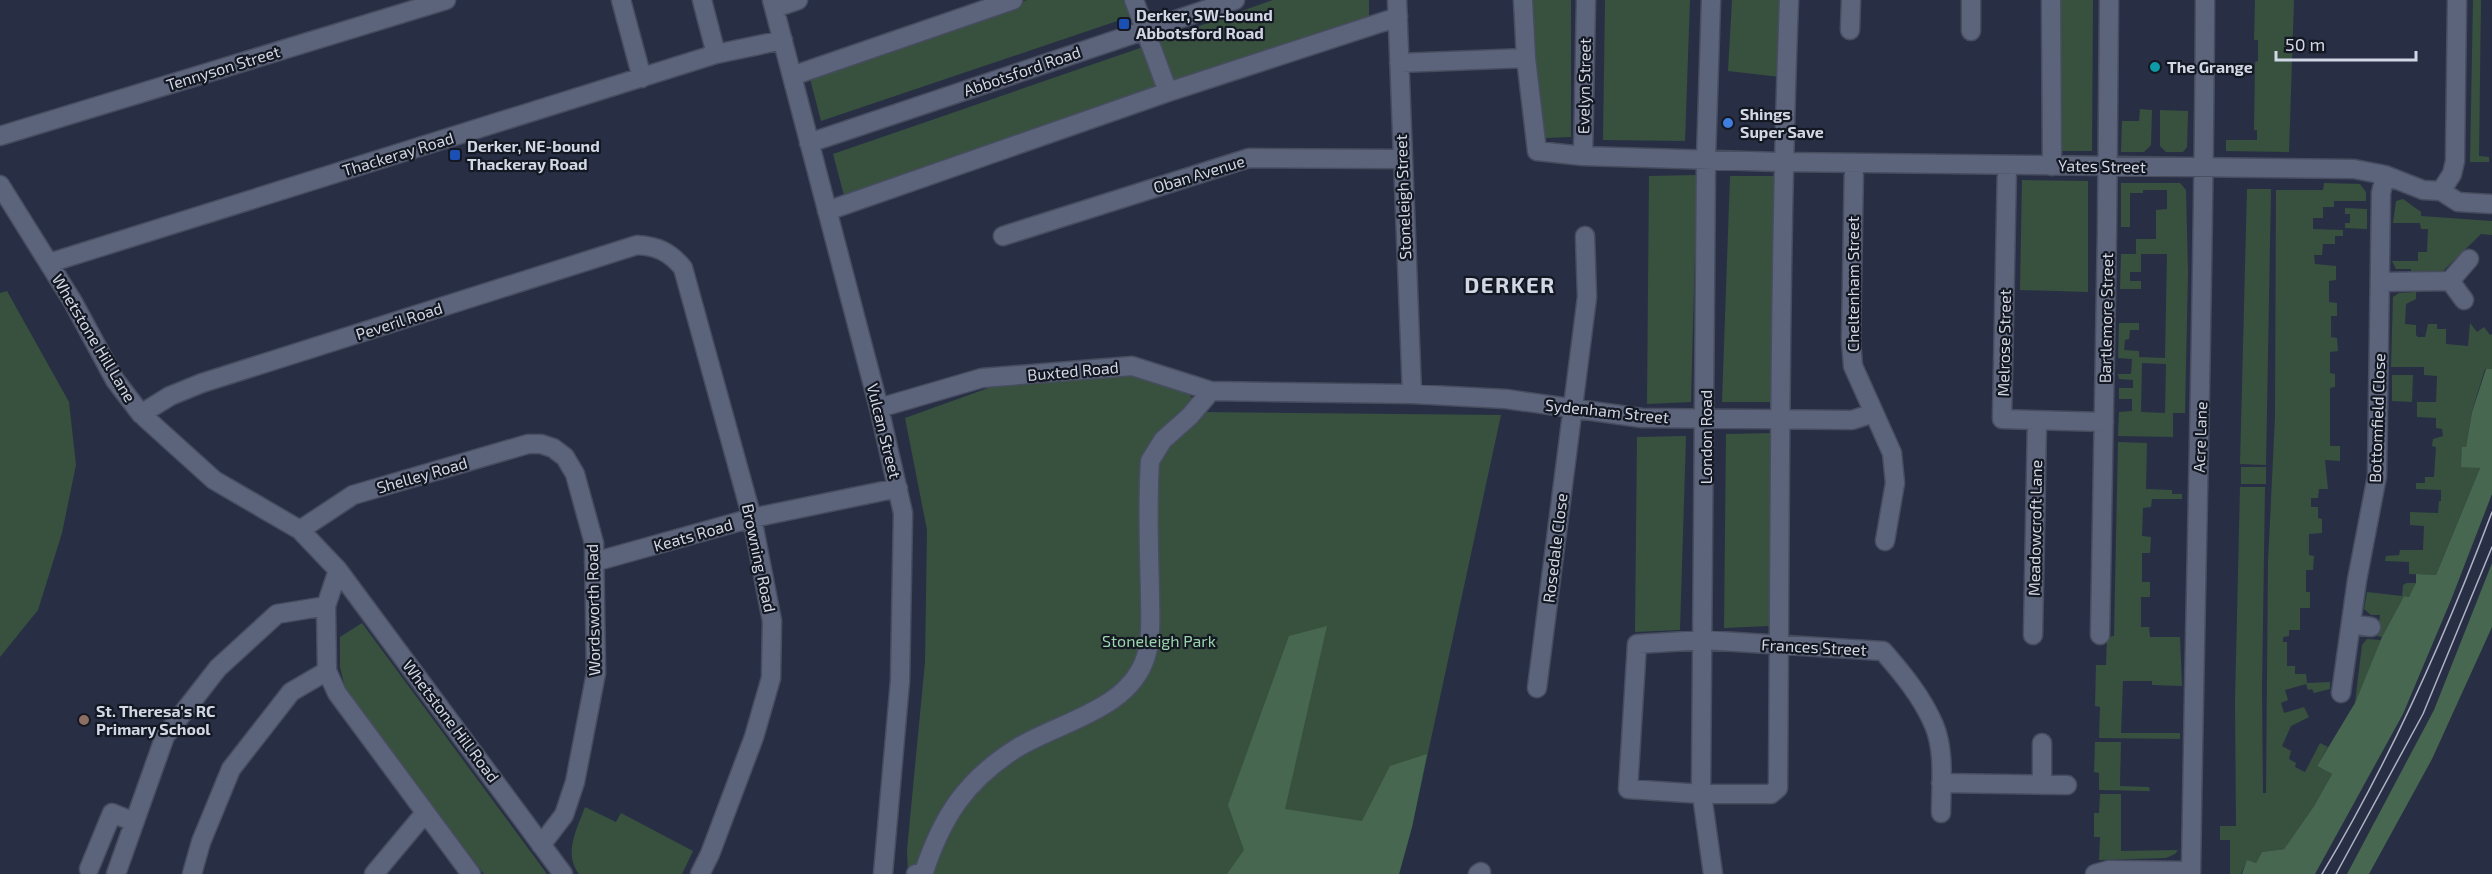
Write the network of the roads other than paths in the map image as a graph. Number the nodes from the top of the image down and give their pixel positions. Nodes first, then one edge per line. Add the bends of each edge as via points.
1 (446, 0) edge
2 (621, 0) edge
3 (702, 0) edge
4 (798, 0) edge
5 (1013, 0) edge
6 (1134, 0) edge
7 (1235, 0) edge
8 (1523, 0) edge
9 (1586, 0) edge
10 (1710, 0) edge
11 (1789, 0) edge
12 (1851, 0) edge
13 (1971, 0) edge
14 (2051, 0) edge
15 (2109, 0) edge
16 (2205, 0) edge
17 (2457, 0) edge
18 (774, 4) edge
19 (1397, 8) edge
20 (1144, 30) junction
21 (1850, 30) dead end
22 (1971, 31) dead end
23 (783, 40) junction
24 (717, 54) junction
25 (1526, 58) junction
26 (1399, 63) junction
27 (792, 76) junction
28 (642, 78) junction
29 (1168, 92) junction
30 (0, 136) edge
31 (809, 143) junction
32 (1583, 156) junction
33 (1401, 159) junction
34 (1706, 159) junction
35 (1783, 162) junction
36 (1854, 163) junction
37 (2007, 165) junction
38 (2052, 166) junction
39 (2107, 166) junction
40 (2204, 167) junction
41 (2385, 175) junction
42 (0, 185) edge
43 (2441, 191) junction
44 (2492, 204) edge
45 (827, 211) junction
46 (1003, 236) dead end
47 (1585, 236) dead end
48 (661, 249) joint
49 (2469, 259) dead end
50 (49, 263) junction
51 (2450, 281) junction
52 (2380, 282) junction
53 (2464, 300) dead end
54 (1211, 391) junction
55 (1412, 394) junction
56 (879, 408) junction
57 (1572, 408) junction
58 (1874, 413) junction
59 (141, 414) junction
60 (1706, 418) junction
61 (1779, 420) junction
62 (2037, 421) junction
63 (2104, 422) junction
64 (553, 448) joint
65 (898, 488) junction
66 (752, 518) junction
67 (300, 530) junction
68 (1885, 541) dead end
69 (594, 562) junction
70 (338, 570) junction
71 (326, 606) junction
72 (2351, 624) junction
73 (2371, 627) dead end
74 (2033, 635) dead end
75 (2100, 635) dead end
76 (1704, 640) junction
77 (1778, 644) junction
78 (327, 671) junction
79 (1538, 688) dead end
80 (2341, 693) dead end
81 (2042, 743) dead end
82 (1941, 783) junction
83 (2042, 785) junction
84 (2067, 785) dead end
85 (1702, 794) junction
86 (425, 813) junction
87 (1941, 813) dead end
88 (134, 822) junction
89 (542, 845) junction
90 (89, 869) dead end
91 (2191, 873) edge
92 (116, 874) edge
93 (192, 874) edge
94 (374, 874) edge
95 (471, 874) edge
96 (563, 874) edge
97 (700, 874) edge
98 (883, 874) edge
99 (916, 874) edge
100 (1713, 874) edge
101 (2095, 874) edge

1 - 30 street, Tennyson Street
2 - 28 street
3 - 24 street
4 - 18 street
5 - 27 street
6 - 20 street
7 - 20 street, Abbotsford Road
8 - 25 street
9 - 32 street, Evelyn Street
10 - 34 street, London Road
11 - 35 street
12 - 21 street
13 - 22 street
14 - 38 street
15 - 39 street, Bartlemore Street
16 - 40 street, Acre Lane
17 - 43 street via 2455,161
18 - 23 street, Vulcan Street
19 - 26 street, Stoneleigh Street
19 - 29 street
20 - 29 street
20 - 31 street, Abbotsford Road
23 - 24 street, Thackeray Road
23 - 27 street, Vulcan Street
24 - 28 street, Thackeray Road
25 - 26 street
25 - 32 street via 1537,151
26 - 33 street, Stoneleigh Street
27 - 31 street, Vulcan Street
28 - 50 street, Thackeray Road
29 - 45 street
31 - 45 street, Vulcan Street
32 - 34 street, Evelyn Street
33 - 46 street, Oban Avenue via 1249,158
33 - 55 street, Stoneleigh Street
34 - 35 street, Yates Street
34 - 60 street, London Road
35 - 36 street, Yates Street
35 - 61 street
36 - 37 street, Yates Street
36 - 58 street, Cheltenham Street via 1851,342 1853,366
37 - 38 street, Yates Street
37 - 62 street, Melrose Street via 2002,419
38 - 39 street, Yates Street
39 - 40 street, Yates Street
39 - 63 street, Bartlemore Street
40 - 41 street, Yates Street via 2354,169
40 - 91 street, Acre Lane
41 - 43 street, Yates Street via 2423,190
41 - 52 street, Bottomfield Close via 2381,193
42 - 50 street, Whetstone Hill Lane
43 - 44 street, Yates Street via 2458,202
45 - 56 street, Vulcan Street
47 - 57 street, Rosedale Close via 1587,297
48 - 59 street, Peveril Road via 637,245 202,383
48 - 66 street, Browning Road via 683,268
49 - 51 street
50 - 59 street, Whetstone Hill Lane via 115,380
51 - 52 street
51 - 53 street
52 - 72 street, Bottomfield Close via 2377,476
54 - 55 street, Buxted Road
54 - 56 street, Buxted Road via 1132,366 982,378
54 - 99 street via 1163,440 1150,461 1150,627 1146,657 1131,686 1098,708 1017,748 988,770 957,799 933,843 924,872
55 - 57 street, Sydenham Street via 1506,399
56 - 65 street, Vulcan Street
57 - 60 street, Sydenham Street via 1642,418
57 - 79 street, Rosedale Close
58 - 61 street, Sydenham Street via 1852,420
58 - 68 street, Cheltenham Street via 1892,453 1895,483
59 - 67 street, Whetstone Hill Lane via 214,480
60 - 61 street, Sydenham Street
60 - 76 street, London Road
61 - 77 street
62 - 63 street, Melrose Street
62 - 74 street, Meadowcroft Lane
63 - 75 street, Bartlemore Street
64 - 67 street, Shelley Road via 528,444 353,495
64 - 69 street, Wordsworth Road via 565,457 575,474 594,543
65 - 66 street, Keats Road
65 - 98 street, Vulcan Street via 903,513 900,681
66 - 69 street, Keats Road
66 - 97 street, Browning Road via 772,621 771,678 754,737
67 - 70 street, Whetstone Hill Road
69 - 89 street, Wordsworth Road via 596,673 575,782 564,815
70 - 71 street
70 - 89 street, Whetstone Hill Road
71 - 78 street
71 - 88 street via 277,614 218,668 165,736
72 - 73 street
72 - 80 street, Bottomfield Close
76 - 77 street, Frances Street
76 - 85 street, London Road
76 - 85 street, Frances Street via 1638,644 1628,789
77 - 82 street, Frances Street via 1883,651 1909,680 1934,726
77 - 85 street via 1777,790 1772,794
78 - 86 street via 337,693
78 - 93 street via 291,692 231,769
81 - 83 street
82 - 83 street
82 - 87 street, Frances Street
83 - 84 street
85 - 100 street, London Road
86 - 94 street
86 - 95 street
88 - 90 street via 112,813
88 - 92 street
89 - 96 street, Whetstone Hill Road
91 - 101 street via 2109,870

